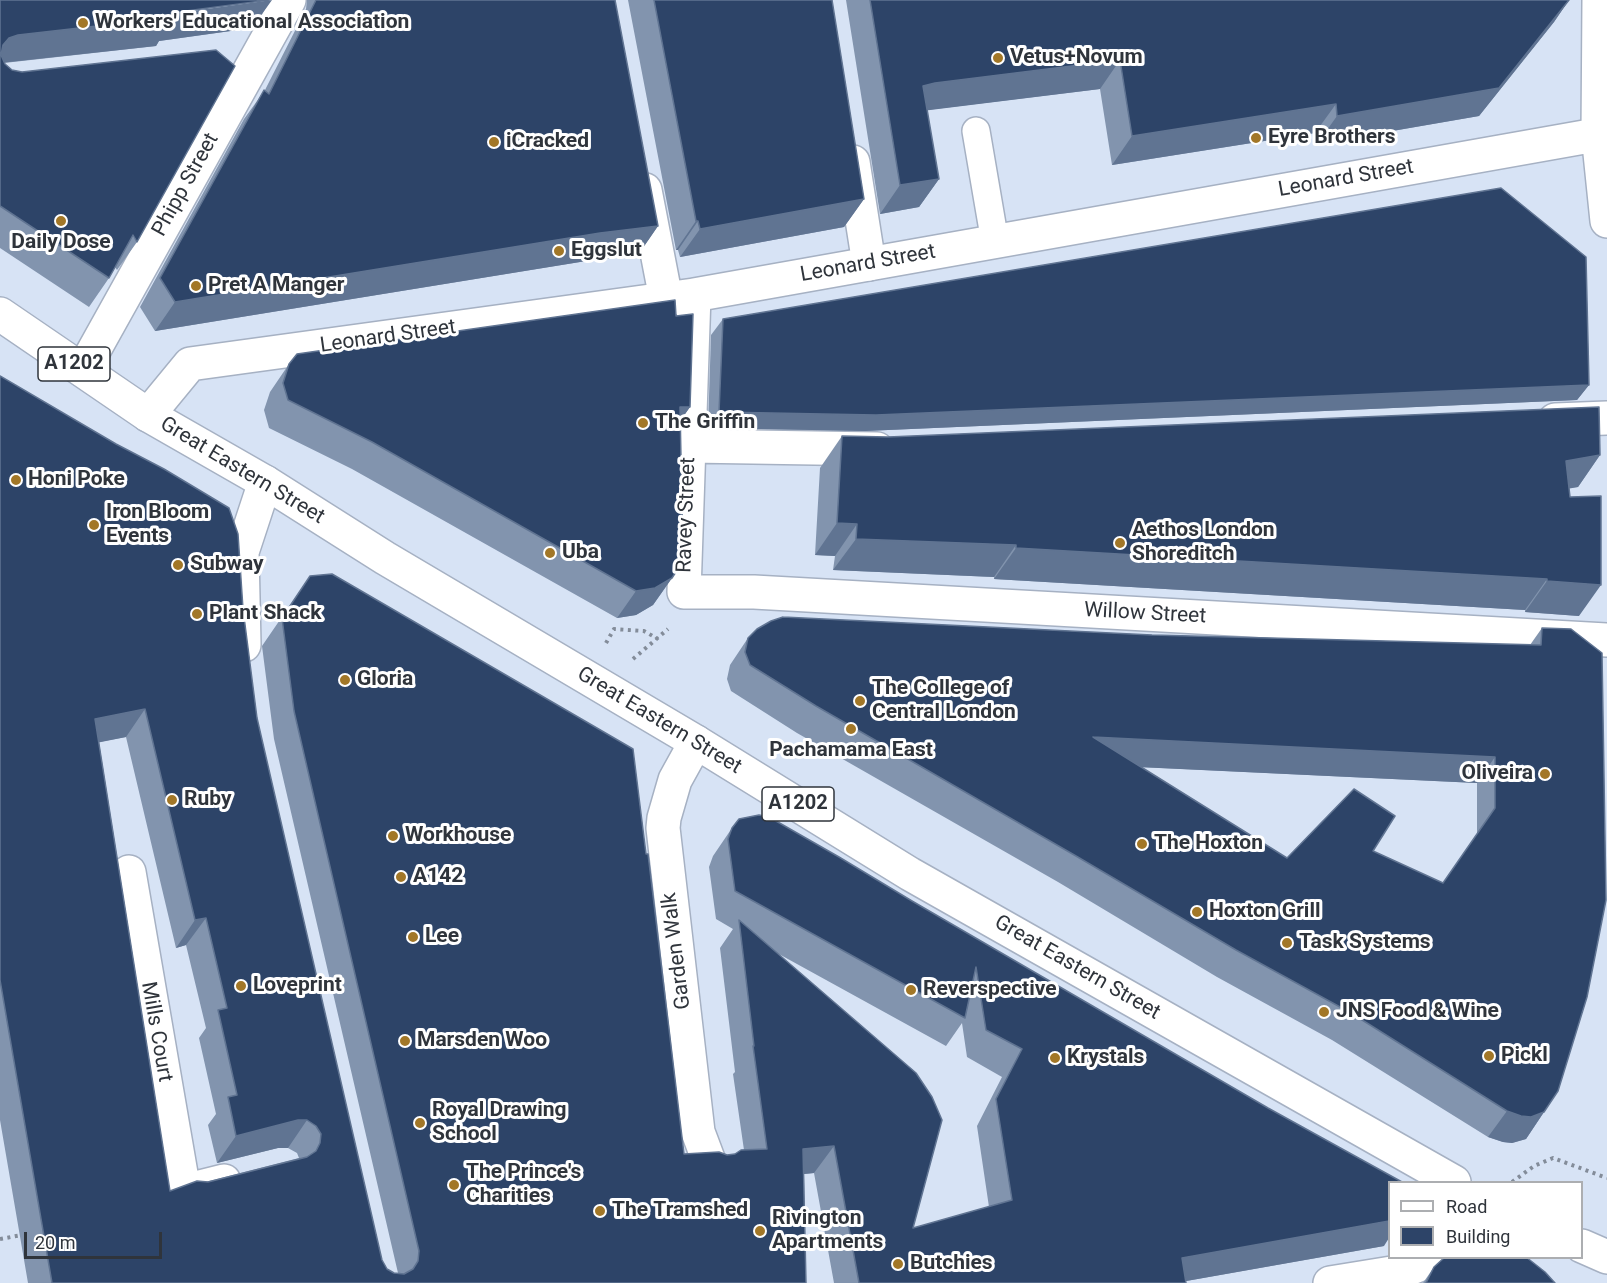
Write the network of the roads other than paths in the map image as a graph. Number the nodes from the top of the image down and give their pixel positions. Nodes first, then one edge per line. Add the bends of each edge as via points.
1 (289, 0) edge
2 (1599, 0) edge
3 (219, 57) edge
4 (252, 65) junction
5 (976, 131) dead end
6 (1603, 133) edge
7 (849, 139) edge
8 (639, 161) edge
9 (1607, 221) edge
10 (994, 242) junction
11 (869, 264) junction
12 (680, 297) junction
13 (0, 314) edge
14 (83, 370) junction
15 (148, 415) junction
16 (1607, 418) edge
17 (1522, 422) edge
18 (690, 446) junction
19 (912, 448) edge
20 (265, 482) junction
21 (684, 592) joint
22 (1607, 640) edge
23 (248, 677) edge
24 (696, 742) junction
25 (129, 873) dead end
26 (710, 1164) edge
27 (250, 1174) edge
28 (1452, 1181) edge
29 (1583, 1247) edge
30 (1607, 1257) edge
31 (1426, 1259) edge
32 (1330, 1283) edge

1 - 4 main road, Phipp Street
2 - 6 main road
3 - 4 main road via 231,56
4 - 14 main road, Phipp Street
5 - 10 lane
6 - 9 main road
6 - 10 main road, Leonard Street
7 - 11 main road
8 - 12 main road, Ravey Street
10 - 11 main road, Leonard Street
11 - 12 main road, Leonard Street
12 - 15 main road, Leonard Street via 190,364
12 - 18 main road, Ravey Street
13 - 14 main road, Great Eastern Street / A1202
14 - 15 main road, Great Eastern Street / A1202
15 - 20 main road, Great Eastern Street / A1202
16 - 17 main road
18 - 19 main road
18 - 21 main road, Ravey Street
20 - 23 main road via 242,552 242,634
20 - 24 main road, Great Eastern Street / A1202 via 385,558
21 - 22 main road, Willow Street via 754,592
24 - 26 main road, Garden Walk via 675,780 663,828 698,1132
24 - 28 main road, Great Eastern Street / A1202 via 910,874
25 - 27 main road, Mills Court via 184,1191
29 - 30 main road
31 - 32 main road via 1404,1271

